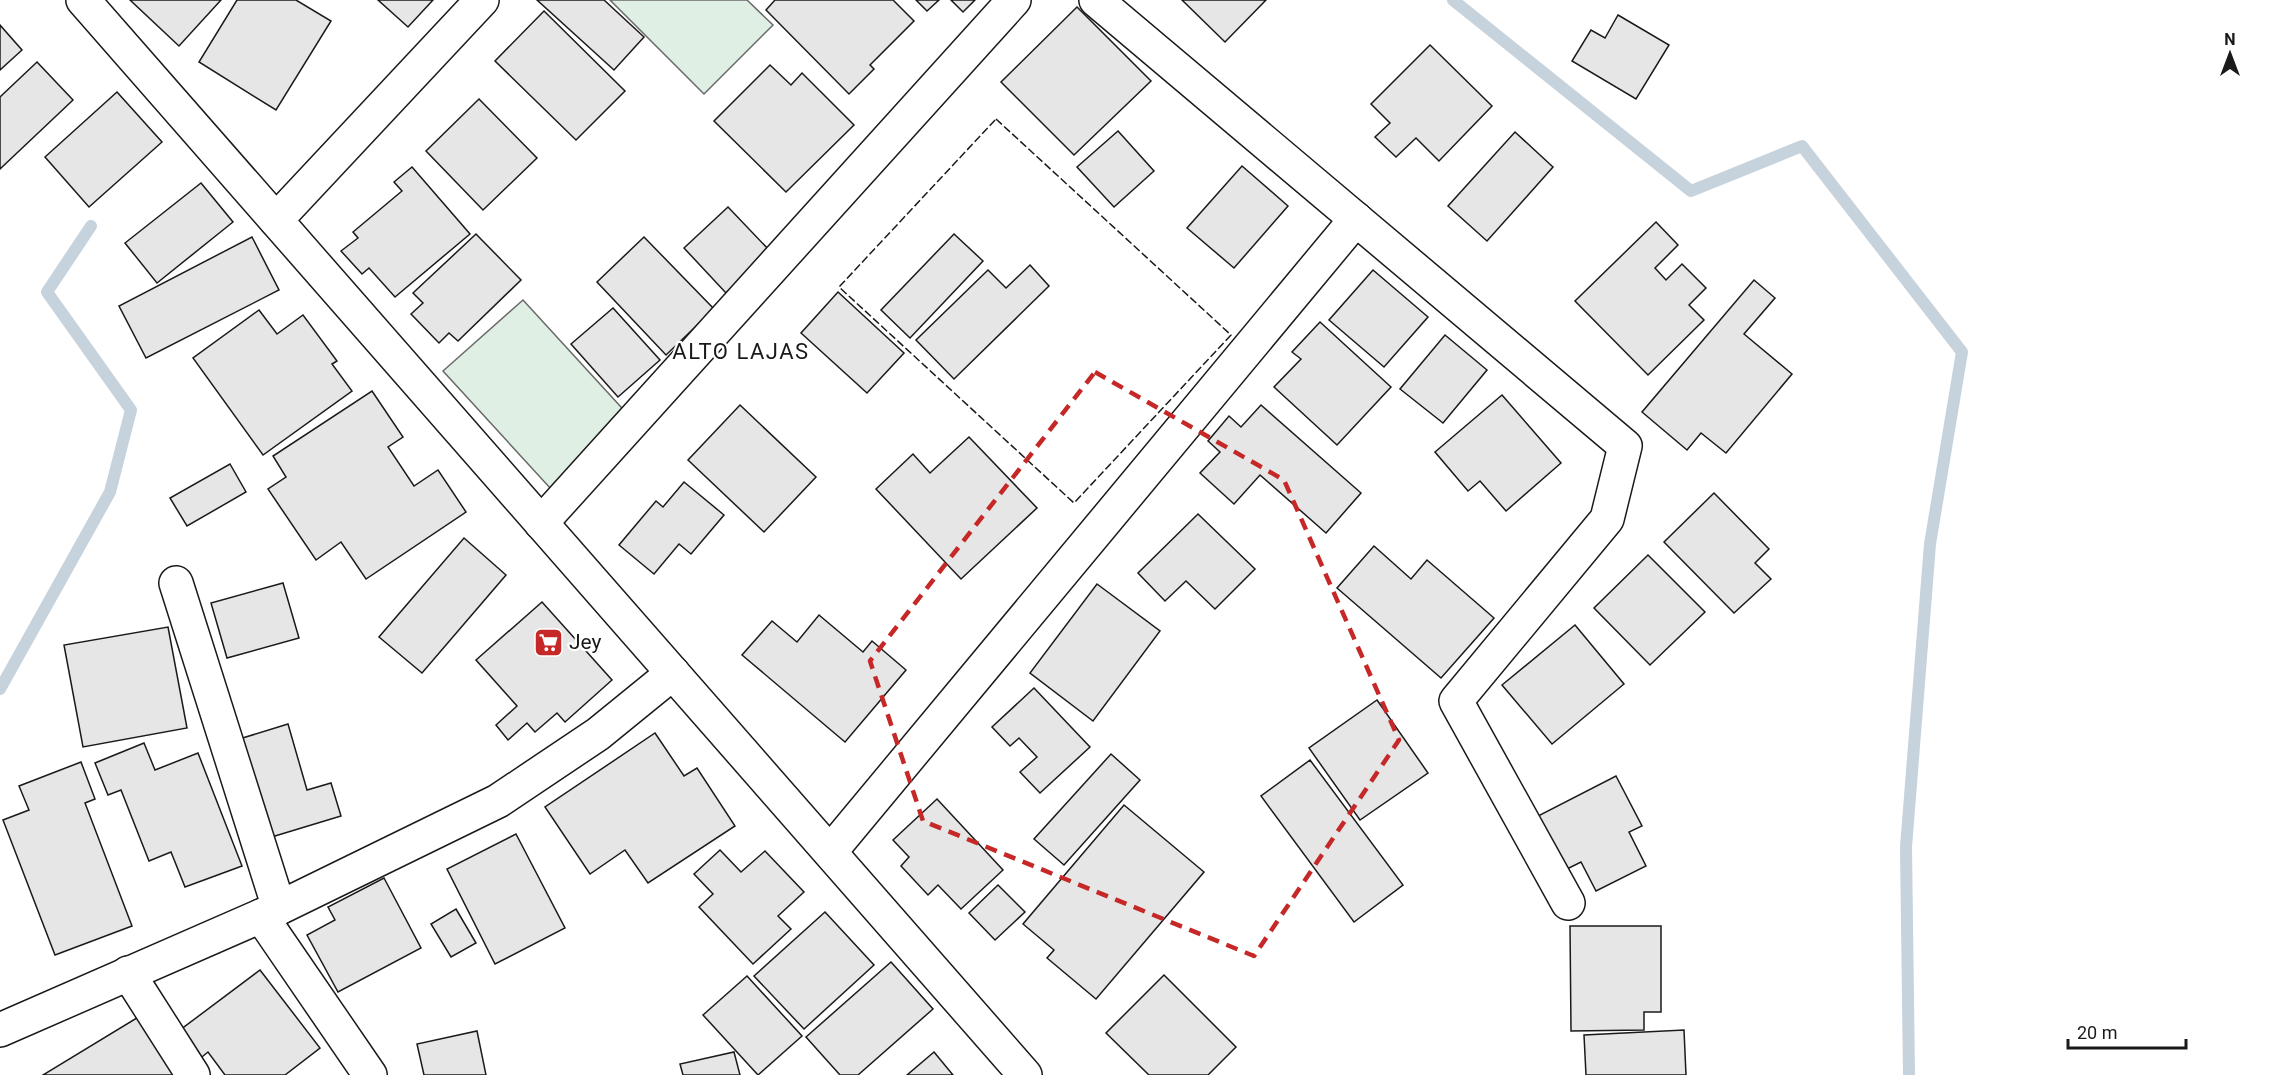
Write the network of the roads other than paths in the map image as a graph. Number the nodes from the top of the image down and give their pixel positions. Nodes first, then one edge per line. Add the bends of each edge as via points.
1 (83, 0) edge
2 (482, 0) edge
3 (1014, 0) edge
4 (1096, 0) edge
5 (1356, 219) junction
6 (276, 220) junction
7 (541, 523) junction
8 (176, 582) dead end
9 (673, 673) junction
10 (830, 852) junction
11 (1568, 903) dead end
12 (270, 912) junction
13 (128, 973) junction
14 (0, 1030) edge
15 (193, 1075) edge
16 (370, 1075) edge
17 (1025, 1075) edge

1 - 6 street
2 - 6 street
3 - 7 street
4 - 5 street
5 - 10 street
5 - 11 street via 1625,447 1607,519 1456,701
6 - 7 street
7 - 9 street
8 - 12 street
9 - 10 street
9 - 12 street via 598,734 498,801
10 - 17 street
12 - 13 street
12 - 16 street
13 - 14 street
13 - 15 street

